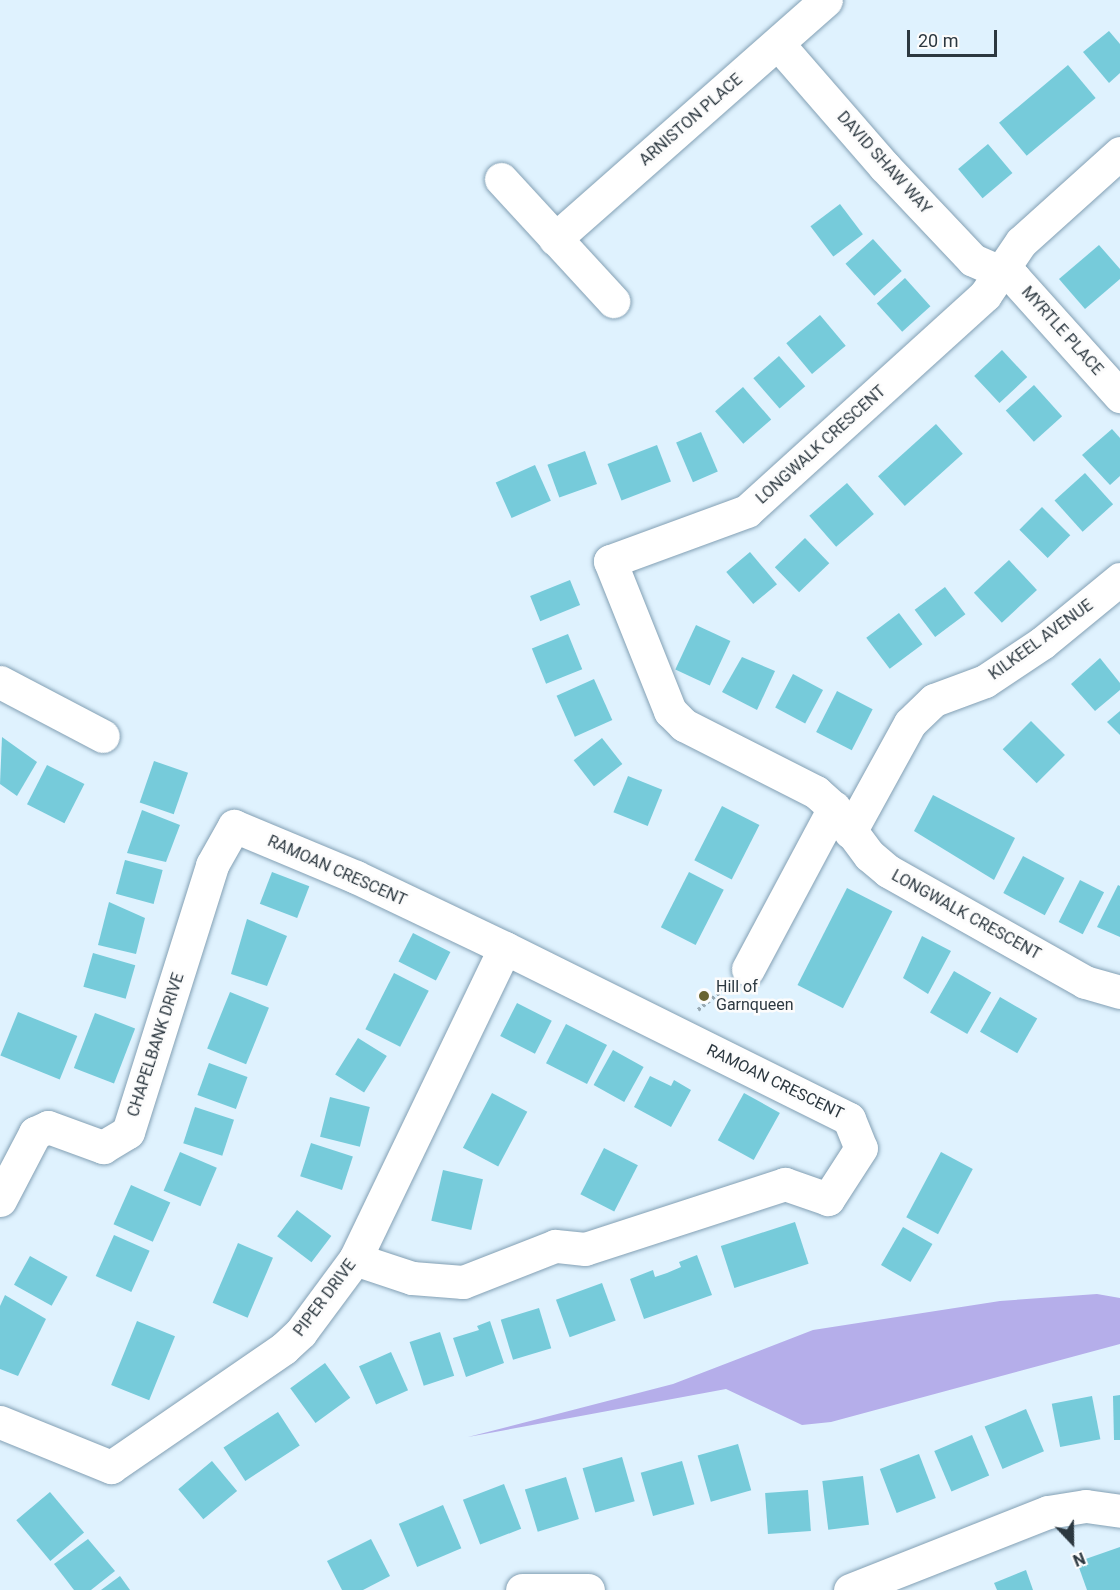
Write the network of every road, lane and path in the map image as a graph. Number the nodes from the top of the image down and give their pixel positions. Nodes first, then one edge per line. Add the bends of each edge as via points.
1 (826, 0) edge
2 (778, 44) junction
3 (1120, 153) edge
4 (501, 179) dead end
5 (555, 239) junction
6 (999, 270) junction
7 (613, 300) dead end
8 (1120, 396) edge
9 (1118, 587) edge
10 (0, 682) edge
11 (103, 736) dead end
12 (842, 820) junction
13 (234, 826) joint
14 (505, 948) junction
15 (748, 969) joint
16 (1120, 992) edge
17 (672, 1031) junction
18 (0, 1200) edge
19 (355, 1259) junction
20 (0, 1422) edge
21 (1120, 1511) edge
22 (522, 1590) edge
23 (588, 1590) edge
24 (850, 1590) edge

1 - 2 street, ARNISTON PLACE
2 - 5 street, ARNISTON PLACE
2 - 6 street, DAVID SHAW WAY via 884,166 973,260
3 - 6 street, LONGWALK CRESCENT via 1021,242
4 - 5 street
5 - 7 street
6 - 8 street, MYRTLE PLACE via 1014,278
6 - 12 street, LONGWALK CRESCENT via 985,295 747,511 610,561 670,711 702,737 816,792
9 - 12 street, KILKEEL AVENUE via 985,681 934,700 910,723
10 - 11 street
12 - 15 street
12 - 16 street, LONGWALK CRESCENT via 888,871 1085,982
13 - 14 street, RAMOAN CRESCENT
13 - 18 street, CHAPELBANK DRIVE via 212,865 128,1132 103,1147 48,1127 35,1133
14 - 17 street, RAMOAN CRESCENT
14 - 19 street, PIPER DRIVE
15 - 17 path
17 - 19 street, RAMOAN CRESCENT via 849,1119 861,1148 828,1199 785,1184 585,1249 555,1246 463,1282 412,1278
19 - 20 street, PIPER DRIVE via 301,1332 284,1348 111,1467
21 - 24 street via 1086,1506 1048,1512
22 - 23 street

